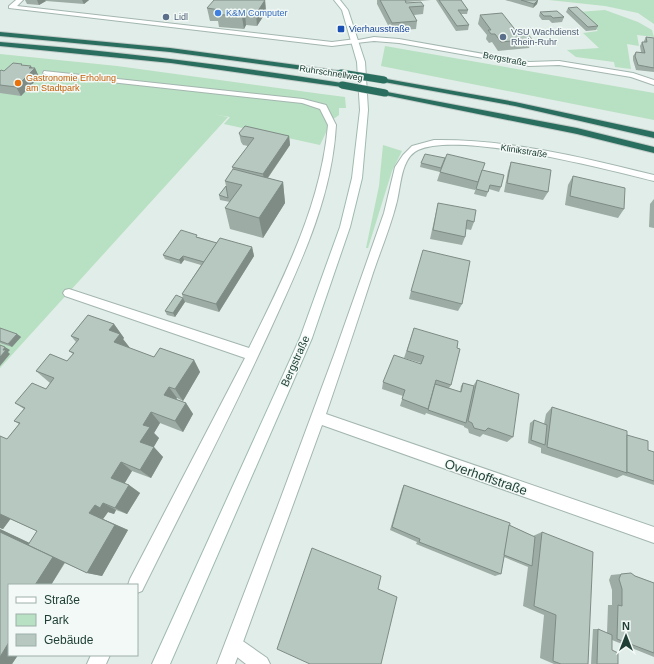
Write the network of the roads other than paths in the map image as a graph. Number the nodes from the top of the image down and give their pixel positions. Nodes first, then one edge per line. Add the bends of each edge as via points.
1 (20, 0) edge
2 (337, 0) edge
3 (348, 0) edge
4 (345, 10) junction
5 (0, 34) edge
6 (356, 41) junction
7 (0, 44) edge
8 (47, 73) dead end
9 (654, 82) edge
10 (654, 135) edge
11 (654, 150) edge
12 (654, 178) edge
13 (69, 293) dead end
14 (253, 355) junction
15 (318, 418) junction
16 (654, 535) edge
17 (137, 584) edge
18 (234, 644) junction
19 (161, 664) edge
20 (226, 664) edge
21 (261, 664) edge

1 - 6 street via 11,7 332,44
2 - 4 street, Bergstraße
3 - 4 street
4 - 6 street, Bergstraße
5 - 10 highway, Ruhrschnellweg, bridge via 170,50 341,73 522,106
6 - 9 street, Bergstraße via 399,41 529,64 559,64 633,74
6 - 19 street, Bergstraße via 361,62 364,127 357,178 345,227 306,338
7 - 11 highway, Ruhrschnellweg, bridge via 233,68 342,85 577,131
8 - 14 street via 303,101 323,107 332,125 330,152 311,220 297,258
12 - 15 street, Klinikstraße via 541,154 456,142 428,144 415,148 406,155 401,165 392,203
13 - 14 street
14 - 17 street
15 - 16 street, Overhoffstraße
15 - 18 street
18 - 20 street
18 - 21 street

